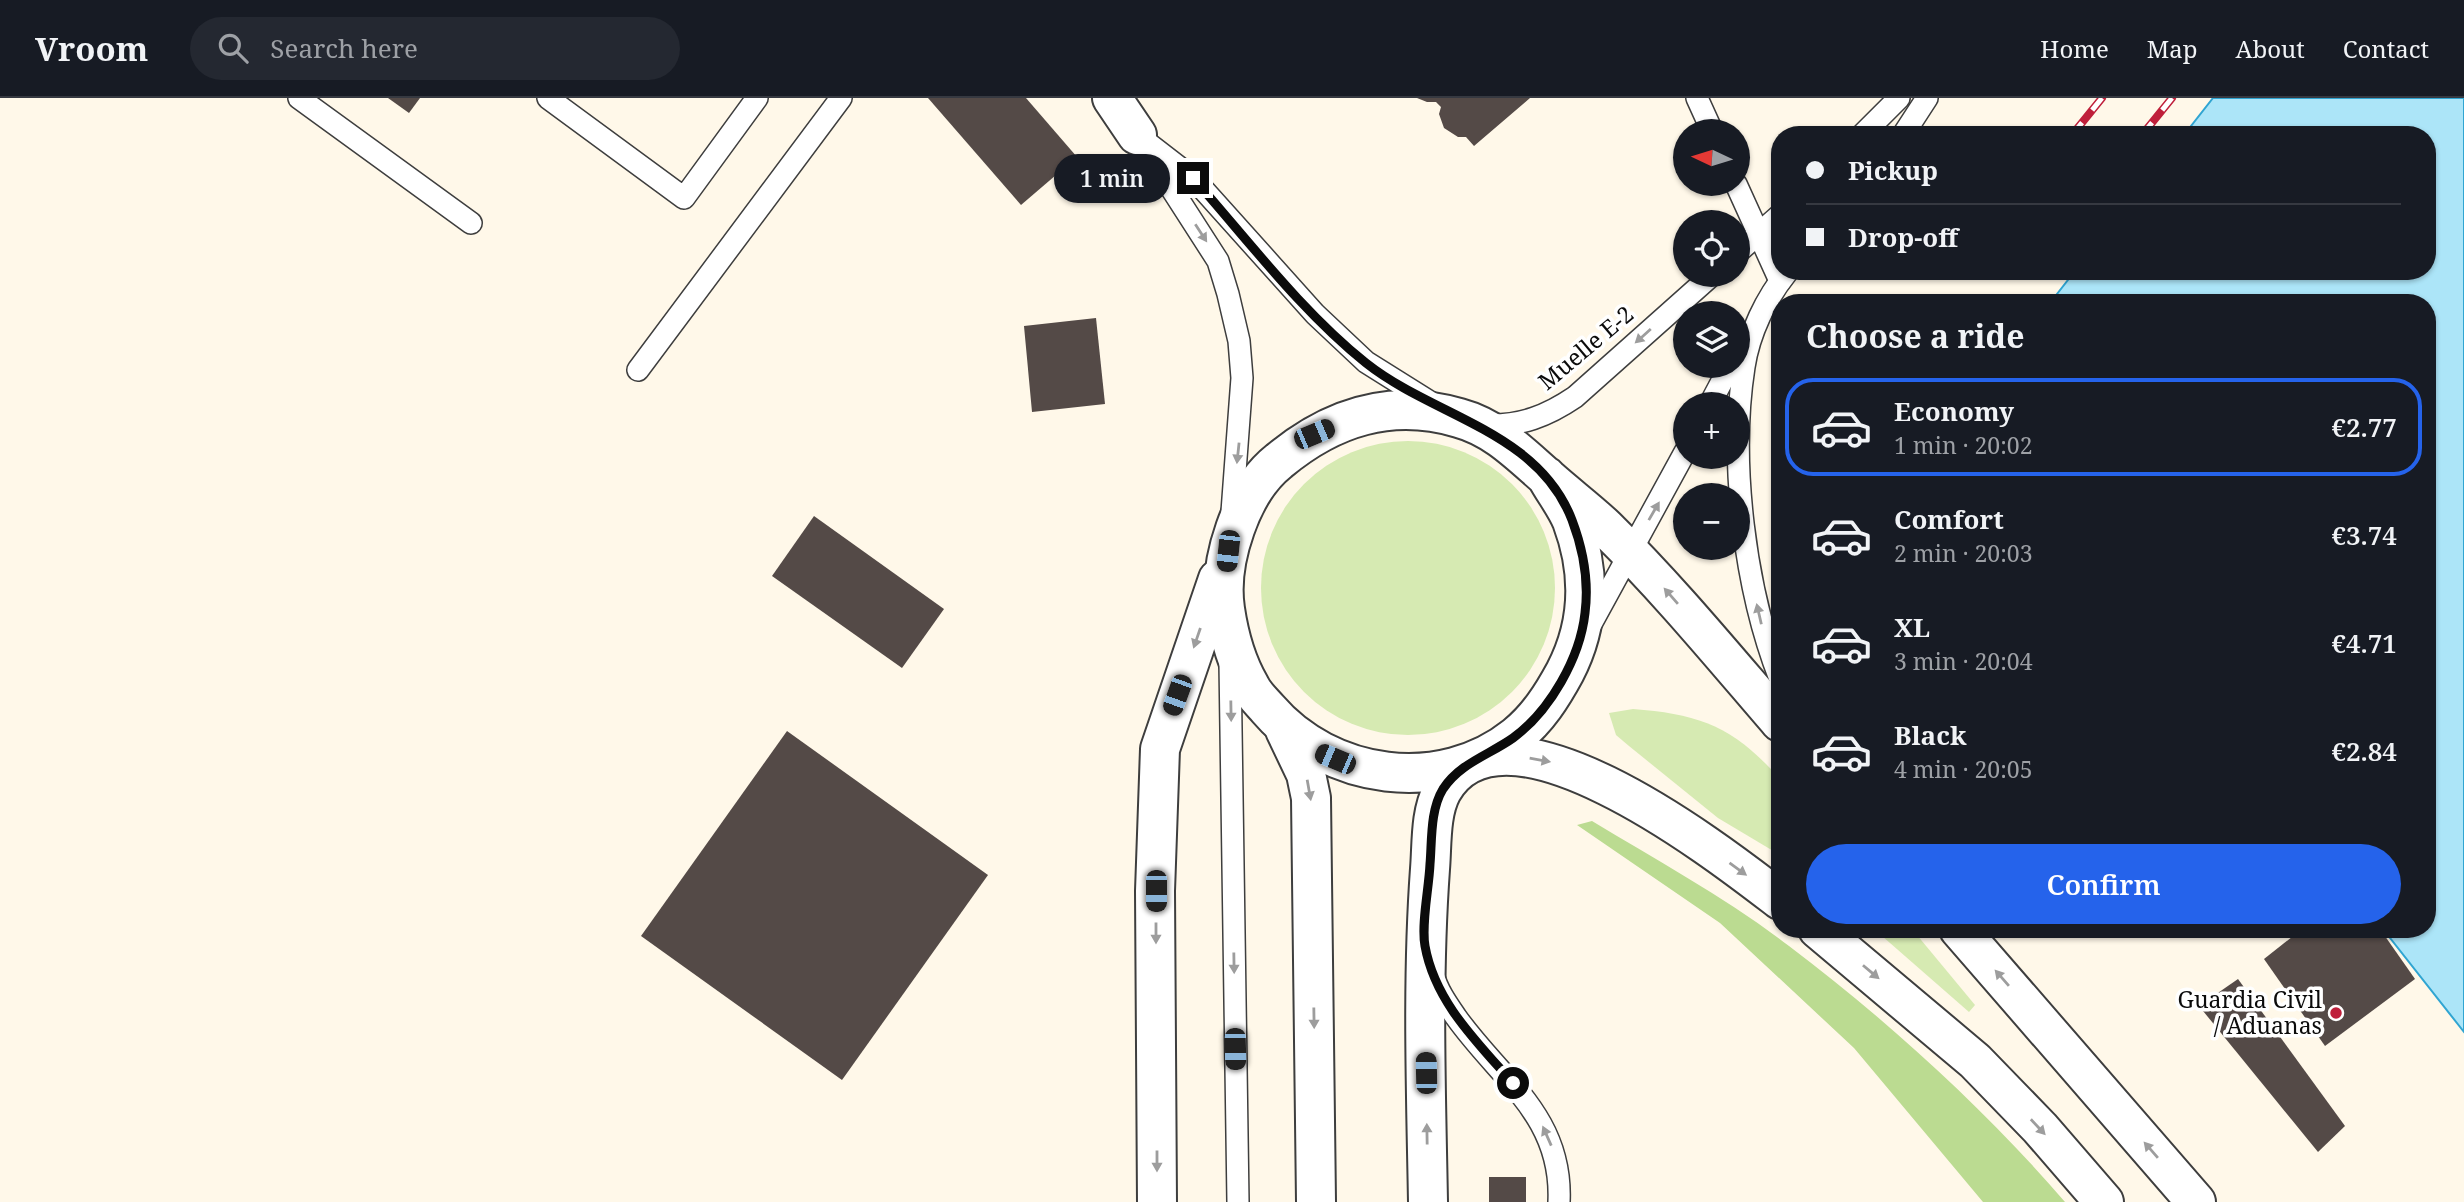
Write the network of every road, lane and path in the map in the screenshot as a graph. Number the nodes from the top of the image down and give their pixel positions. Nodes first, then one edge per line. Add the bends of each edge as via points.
1 (299, 98) edge
2 (548, 98) edge
3 (757, 98) edge
4 (841, 98) edge
5 (1112, 98) edge
6 (1697, 98) edge
7 (1899, 98) edge
8 (1927, 98) edge
9 (1707, 119) edge
10 (1871, 126) edge
11 (1909, 126) edge
12 (1138, 135) junction
13 (1741, 196) edge
14 (471, 223) dead end
15 (1771, 224) edge
16 (1759, 235) junction
17 (1750, 243) edge
18 (1771, 255) edge
19 (1699, 287) edge
20 (1771, 295) edge
21 (1765, 304) junction
22 (1750, 331) edge
23 (638, 370) dead end
24 (1467, 421) junction
25 (1675, 469) edge
26 (1546, 477) junction
27 (1228, 551) junction
28 (1629, 552) junction
29 (1230, 643) junction
30 (1771, 653) edge
31 (1573, 656) junction
32 (1771, 712) edge
33 (1284, 728) junction
34 (1472, 761) junction
35 (1771, 894) edge
36 (1829, 938) edge
37 (1967, 938) edge
38 (1424, 944) junction
39 (1157, 1202) edge
40 (1238, 1202) edge
41 (1316, 1202) edge
42 (1428, 1202) edge
43 (1559, 1202) edge
44 (2104, 1202) edge
45 (2196, 1202) edge

1 - 14 lane
2 - 3 lane via 684,198
4 - 23 lane
5 - 12 street
6 - 9 lane
7 - 10 lane
8 - 11 lane
12 - 24 lane via 1193,178 1315,314 1366,362
12 -> 27 lane via 1218,261 1231,305 1242,378
13 - 16 lane
15 - 16 lane
16 - 17 lane
16 - 18 lane
19 -> 24 lane, Muelle E-2 via 1555,411 1505,425
20 - 21 lane
21 - 22 lane
30 -> 21 lane via 1758,615 1741,477 1744,366
24 - 26 street via 1515,447
24 - 27 street via 1408,409 1359,415 1314,434 1275,464 1245,504
28 -> 25 lane
26 - 28 street
26 - 31 street via 1571,518 1585,565 1585,613
27 - 29 street via 1223,597
27 -> 39 street via 1160,749
28 - 31 lane
32 -> 28 street
29 - 33 street via 1251,689
29 -> 40 lane
31 - 34 street via 1549,702 1515,737
33 - 34 street via 1317,751 1354,767 1393,774 1434,772
33 -> 41 street via 1306,774 1311,798
34 -> 35 street via 1530,758 1579,772 1650,807
34 - 38 street via 1441,792 1434,816
36 -> 44 street via 1975,1061
45 -> 37 street
42 -> 38 street
43 -> 38 lane via 1557,1170 1543,1127 1528,1101 1447,1003

